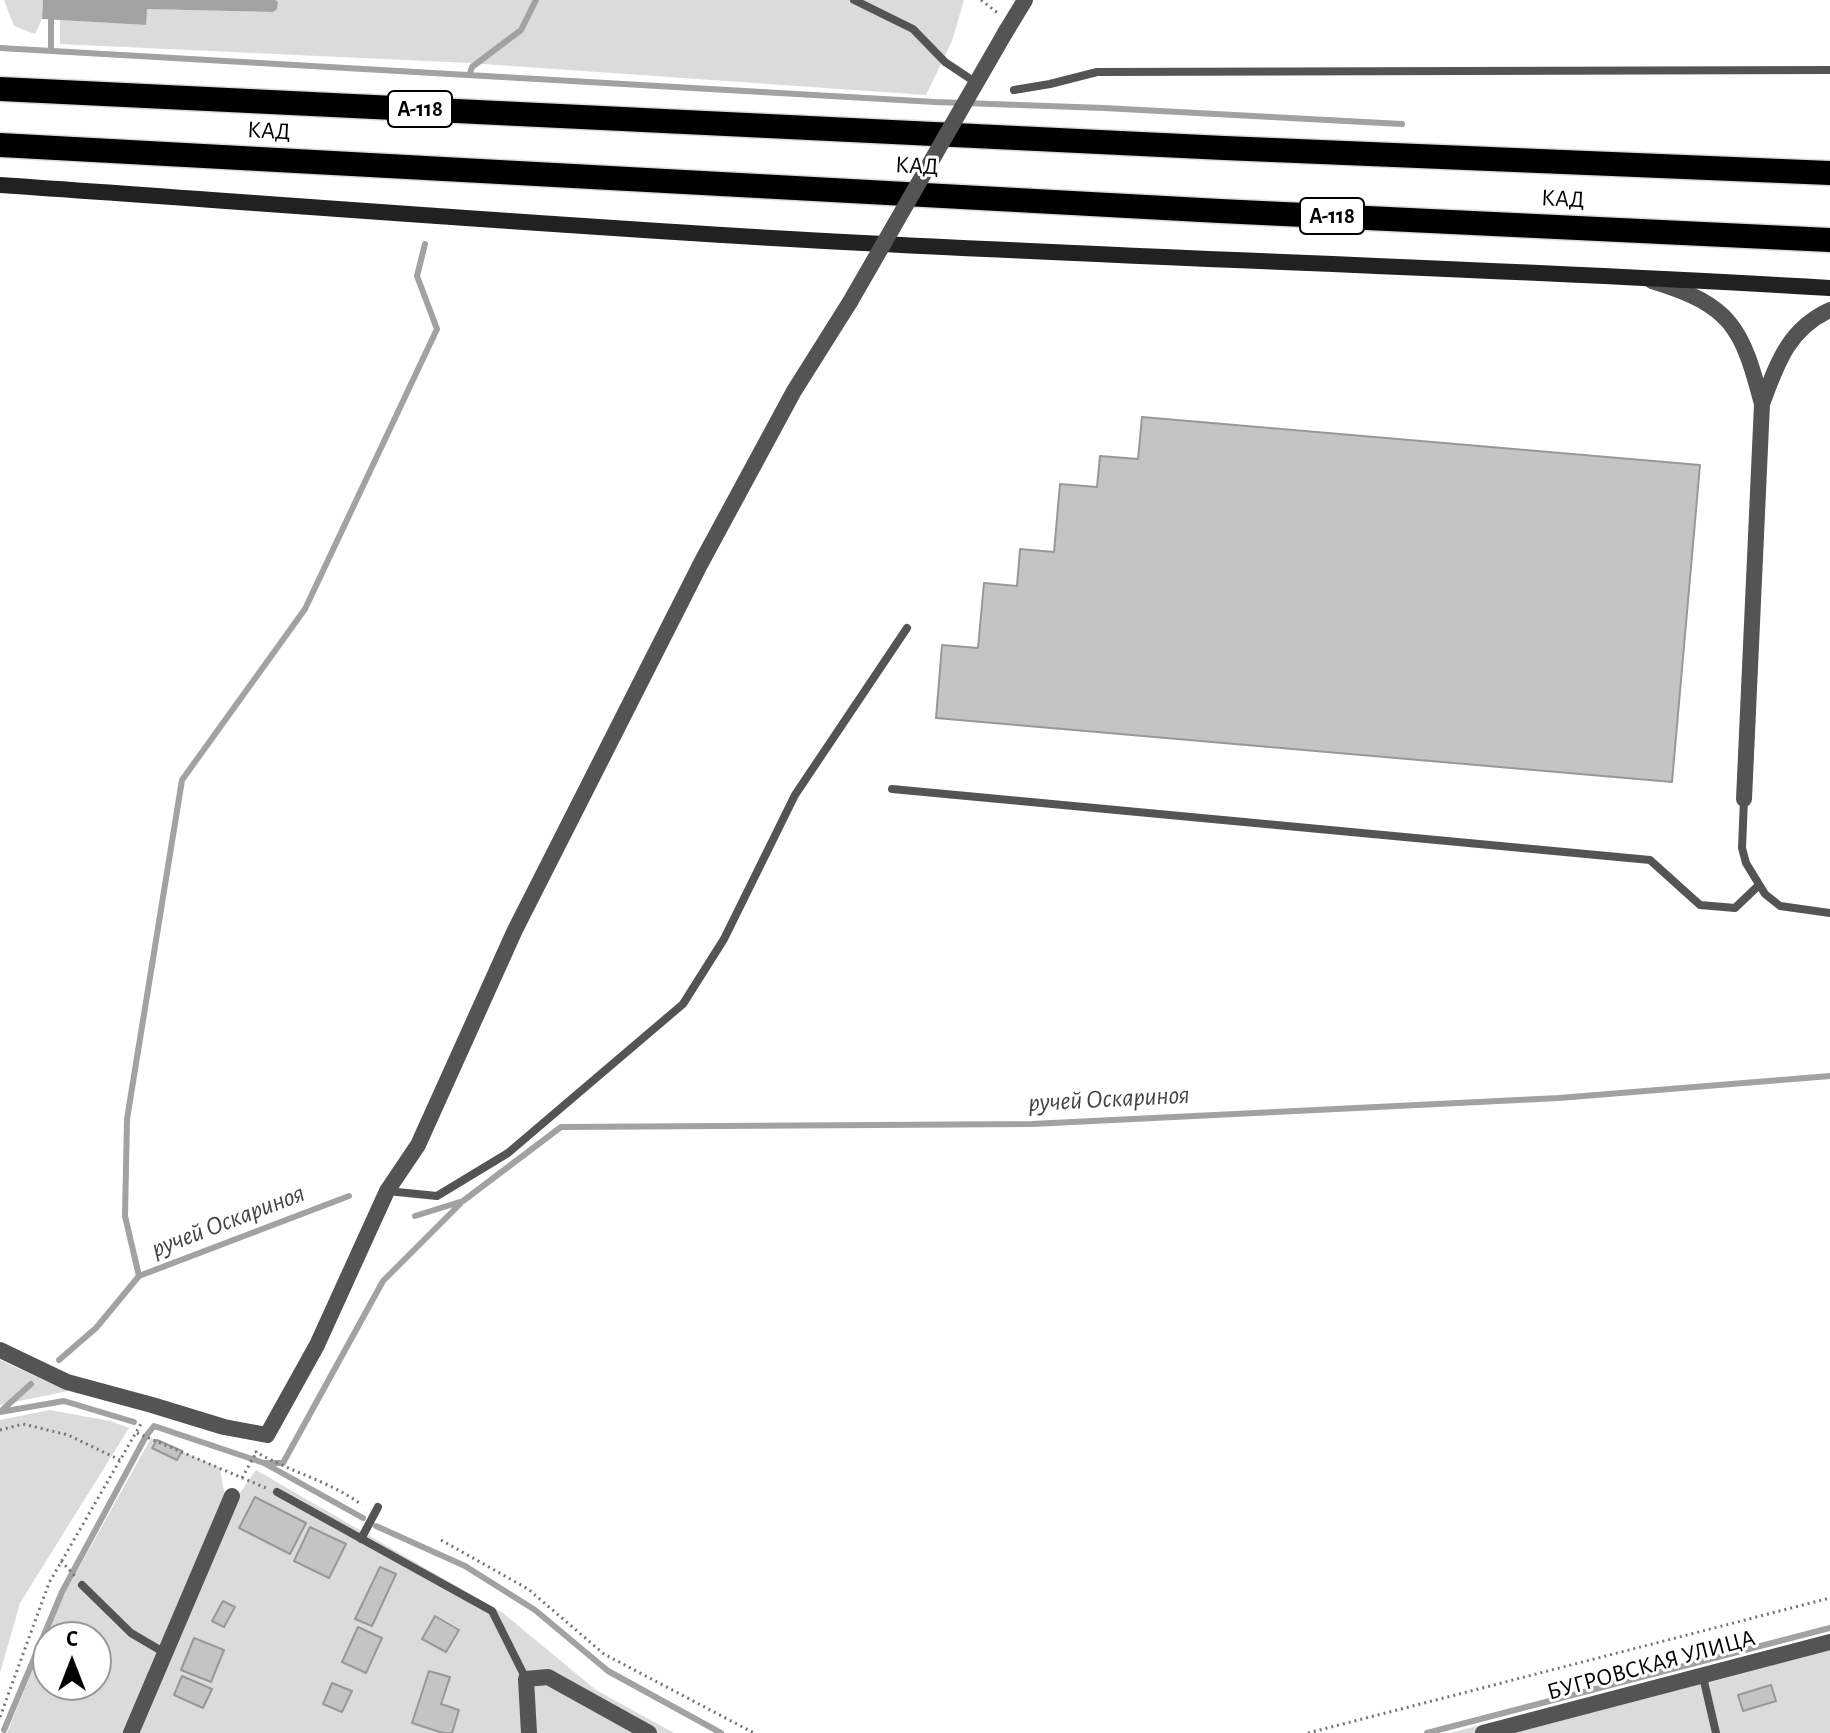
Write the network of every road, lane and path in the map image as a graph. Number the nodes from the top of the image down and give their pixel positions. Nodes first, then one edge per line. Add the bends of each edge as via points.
1 (854, 0) edge
2 (1025, 0) edge
3 (1830, 70) edge
4 (969, 78) dead end
5 (0, 89) edge
6 (1014, 90) dead end
7 (0, 145) edge
8 (1830, 173) edge
9 (0, 185) edge
10 (1830, 240) edge
11 (1635, 276) junction
12 (1830, 288) edge
13 (1830, 310) edge
14 (1762, 404) junction
15 (907, 628) dead end
16 (892, 789) dead end
17 (1744, 799) joint
18 (1759, 885) junction
19 (1830, 913) edge
20 (387, 1191) junction
21 (0, 1350) edge
22 (152, 1405) junction
23 (0, 1430) edge
24 (136, 1433) junction
25 (256, 1452) dead end
26 (263, 1457) dead end
27 (120, 1460) junction
28 (250, 1463) dead end
29 (277, 1492) joint
30 (232, 1496) dead end
31 (376, 1511) joint
32 (361, 1539) junction
33 (441, 1540) dead end
34 (61, 1561) junction
35 (82, 1585) joint
36 (1830, 1598) edge
37 (1830, 1642) edge
38 (165, 1653) junction
39 (1703, 1677) junction
40 (526, 1679) junction
41 (0, 1717) edge
42 (640, 1730) edge
43 (131, 1733) edge
44 (529, 1733) edge
45 (754, 1733) edge
46 (1308, 1733) edge
47 (1483, 1733) edge
48 (1716, 1733) edge

1 - 4 lane via 913,29
2 - 20 street, bridge via 794,391 701,563 515,930 418,1145
3 - 6 lane via 1097,72
5 - 8 highway, КАД / А-118
7 - 10 highway, КАД / А-118
9 - 11 street via 786,239
11 - 12 street
11 - 14 street via 1706,302 1734,324
13 - 14 street via 1796,332
14 - 17 street
15 - 20 lane via 795,795 724,939 683,1004 508,1153 437,1196
16 - 18 lane via 1650,860 1700,905 1735,908
17 - 18 lane via 1742,848
18 - 19 lane via 1780,906
20 - 22 street via 317,1345 267,1435
21 - 22 street via 67,1382
22 - 24 path
23 - 27 path via 23,1424 68,1435
24 - 27 path
24 - 29 path
25 - 28 path
26 - 31 path
27 - 34 path
29 - 32 lane
30 - 38 street
31 - 32 lane
32 - 40 lane via 492,1611
33 - 45 path via 528,1589 604,1654
34 - 35 path
34 - 41 path
35 - 38 lane via 131,1633
36 - 46 path
37 - 39 street, БУГРОВСКАЯ УЛИЦА
38 - 43 street
39 - 47 street, БУГРОВСКАЯ УЛИЦА
39 - 48 lane
40 - 42 street via 548,1677
40 - 44 street

